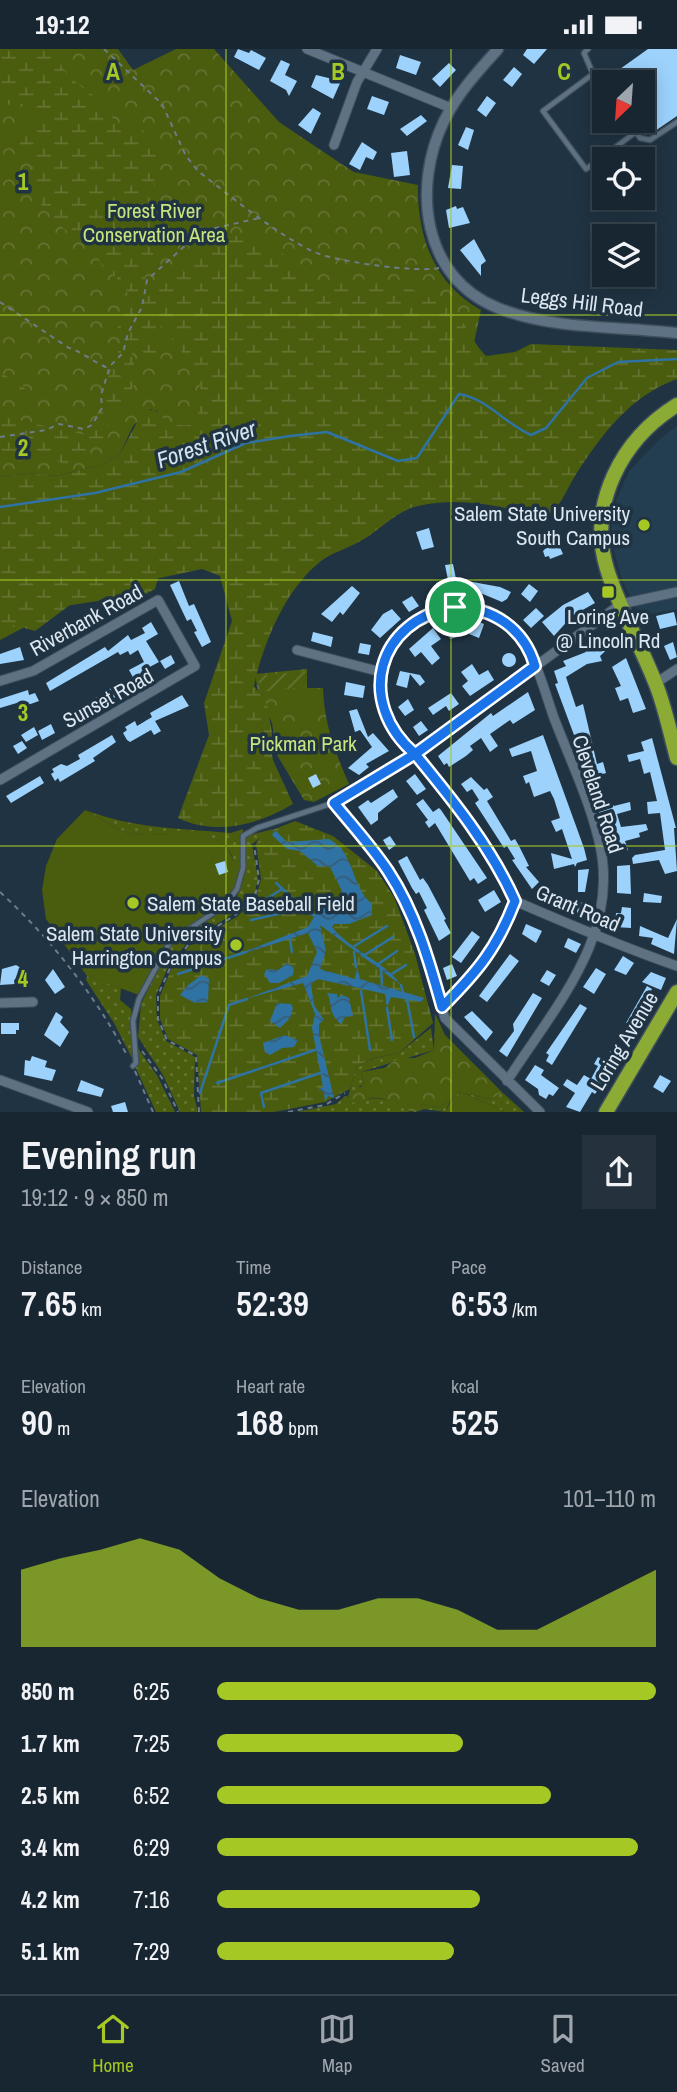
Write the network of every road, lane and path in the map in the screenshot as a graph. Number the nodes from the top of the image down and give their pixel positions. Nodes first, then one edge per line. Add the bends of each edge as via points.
1 (104, 49) edge
2 (307, 49) edge
3 (377, 49) edge
4 (498, 49) edge
5 (588, 49) edge
6 (363, 71) junction
7 (592, 72) edge
8 (592, 75) edge
9 (451, 108) junction
10 (677, 122) edge
11 (635, 133) edge
12 (636, 133) edge
13 (334, 145) dead end
14 (262, 218) junction
15 (446, 265) junction
16 (0, 302) edge
17 (677, 333) edge
18 (109, 369) junction
19 (677, 405) edge
20 (0, 437) edge
21 (677, 592) edge
22 (621, 604) junction
23 (297, 650) dead end
24 (195, 666) joint
25 (535, 666) junction
26 (677, 669) edge
27 (381, 672) junction
28 (0, 681) edge
29 (656, 683) junction
30 (415, 754) junction
31 (677, 758) edge
32 (0, 780) edge
33 (334, 803) junction
34 (254, 845) dead end
35 (0, 892) edge
36 (515, 901) junction
37 (596, 935) junction
38 (677, 966) edge
39 (677, 995) edge
40 (33, 1002) dead end
41 (0, 1003) edge
42 (442, 1007) junction
43 (134, 1038) junction
44 (132, 1066) junction
45 (0, 1080) edge
46 (506, 1081) junction
47 (345, 1093) dead end
48 (88, 1112) edge
49 (153, 1112) edge
50 (178, 1112) edge
51 (199, 1112) edge
52 (288, 1112) edge
53 (540, 1112) edge
54 (606, 1112) edge

1 - 14 path via 162,104 198,171
2 - 6 street
3 - 6 street
4 - 9 street, Leggs Hill Road
5 - 7 lane via 584,53
6 - 9 street
6 - 13 street
8 - 11 lane via 543,111 586,169
9 - 15 street, Leggs Hill Road via 433,148 426,193 432,236
10 - 12 lane via 650,140
14 - 15 path via 316,253 422,271
14 - 18 path via 207,230 149,278 123,353
15 - 17 street, Leggs Hill Road via 472,293 510,312
16 - 18 path via 79,351 86,360
18 - 20 path via 102,408 92,425 84,429 60,424
19 - 22 highway via 634,441 610,482 603,513 603,555
21 - 22 street
22 - 25 street
22 - 29 highway
23 - 27 street
24 - 28 street, Riverbank Road via 158,600 33,671
24 - 32 street, Sunset Road
25 - 27 street, Cleveland Road via 523,641 495,614 455,607 437,610 408,626 388,650
25 - 30 street
25 - 37 street, Cleveland Road via 598,837 605,890
26 - 29 street
27 - 30 street, Grant Road via 387,720
29 - 31 highway
30 - 33 street
30 - 36 street, Grant Road via 503,875
33 - 42 street via 402,895
33 - 43 lane via 257,828 243,837 243,868 237,889 225,905 170,942 134,1011
34 - 51 path via 259,879 255,896 189,944 171,966 158,995 158,1019 167,1040 196,1056
35 - 44 path via 64,959 96,1002
36 - 37 street, Grant Road
36 - 42 street via 500,938 471,978
37 - 38 street, Grant Road
37 - 46 street, Cleveland Road
39 - 54 highway, Loring Avenue
40 - 41 street
42 - 46 street via 451,1026
43 - 44 lane via 136,1063
43 - 50 path via 162,1077
44 - 49 path
45 - 48 street
46 - 53 street
47 - 52 path via 325,1105

